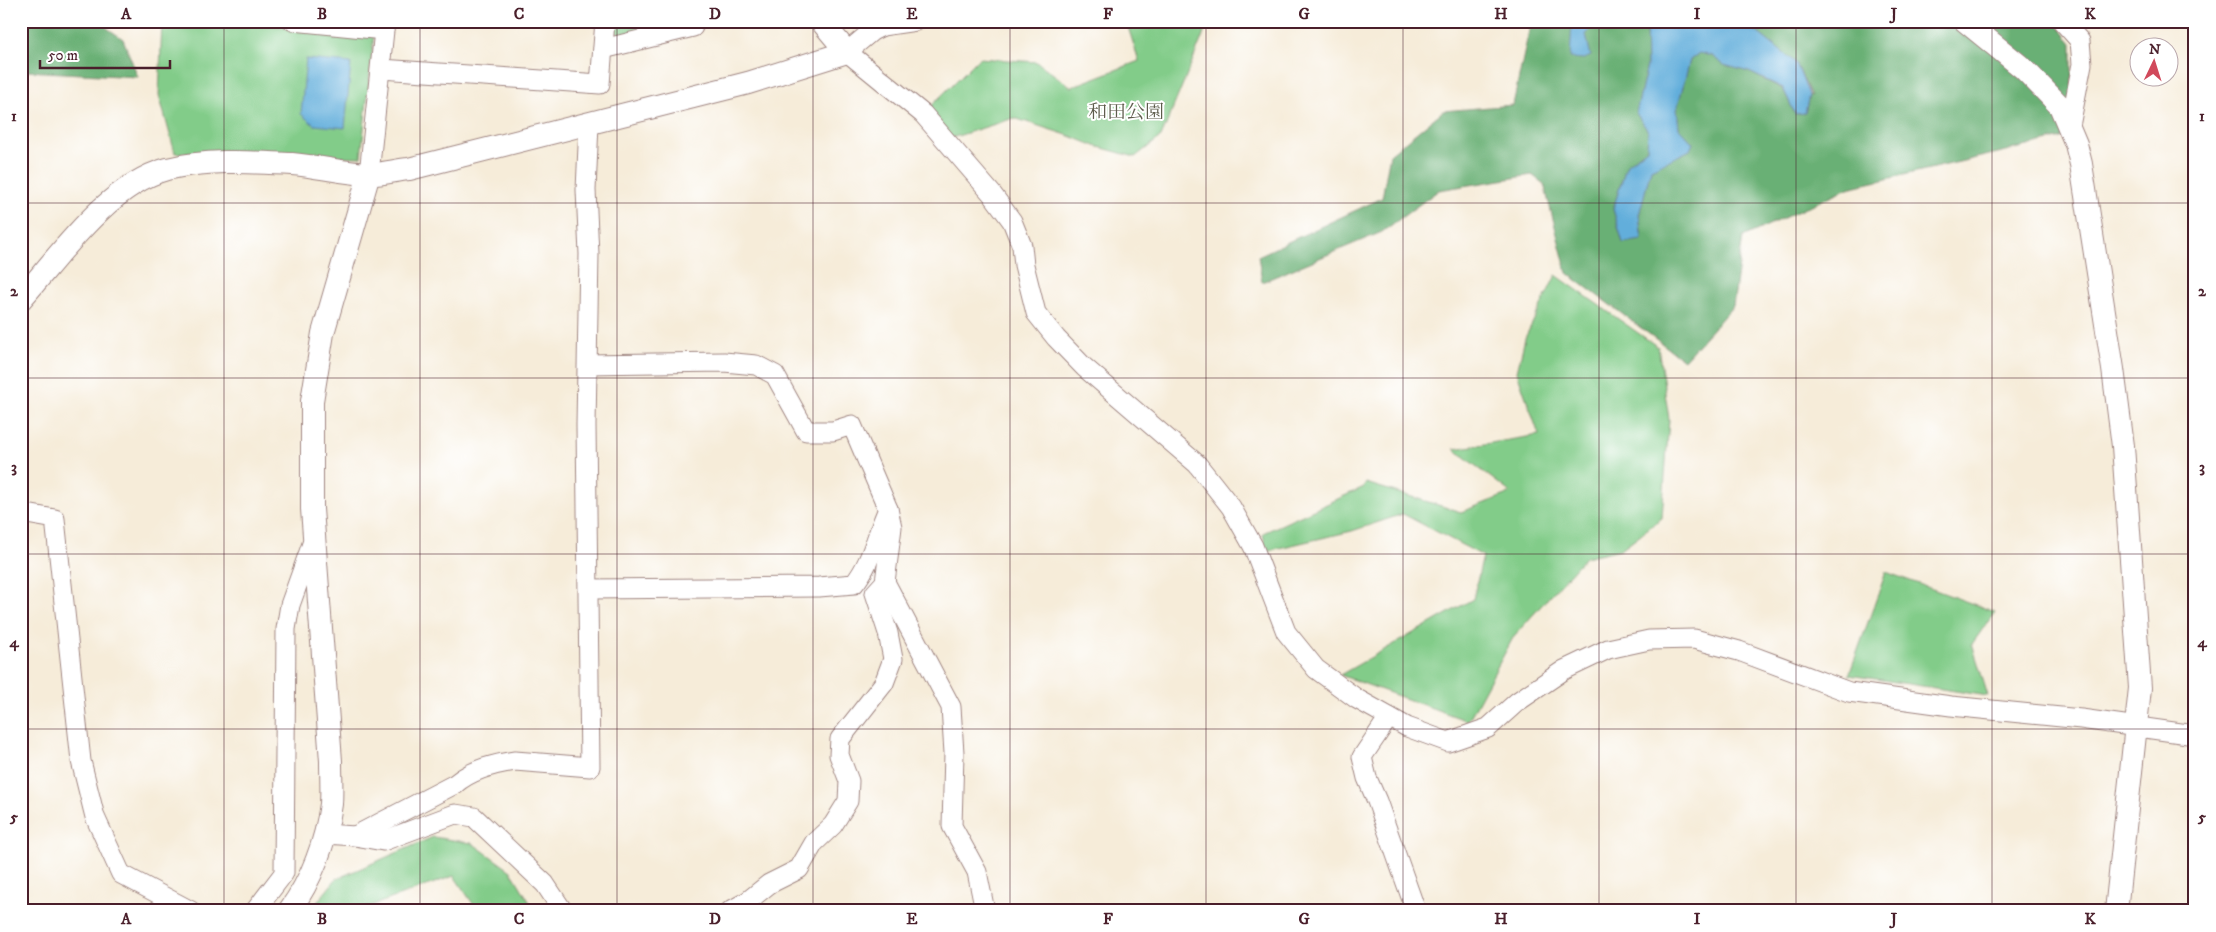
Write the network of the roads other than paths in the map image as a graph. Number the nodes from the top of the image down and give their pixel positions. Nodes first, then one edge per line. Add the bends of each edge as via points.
1 (293, 21) edge
2 (605, 21) edge
3 (691, 21) edge
4 (821, 21) edge
5 (916, 21) edge
6 (1965, 21) edge
7 (2062, 21) edge
8 (882, 24) edge
9 (385, 26) edge
10 (603, 49) junction
11 (846, 52) junction
12 (381, 69) junction
13 (589, 124) junction
14 (2070, 126) junction
15 (369, 174) junction
16 (21, 299) edge
17 (588, 364) junction
18 (888, 509) junction
19 (21, 513) edge
20 (315, 536) junction
21 (885, 582) junction
22 (589, 590) junction
23 (1389, 717) junction
24 (2137, 726) junction
25 (2193, 732) edge
26 (325, 834) junction
27 (354, 836) junction
28 (191, 911) edge
29 (255, 911) edge
30 (289, 911) edge
31 (563, 911) edge
32 (730, 911) edge
33 (985, 911) edge
34 (1416, 911) edge
35 (2116, 911) edge

1 - 9 street
2 - 10 street
3 - 10 street via 694,27
4 - 11 street
5 - 8 street
6 - 14 street via 2024,69 2060,106
7 - 14 street via 2080,41 2082,64
8 - 11 street
9 - 12 street
10 - 12 street via 600,84
11 - 13 street
11 - 23 street via 923,114 1012,221 1022,246 1036,314 1051,332 1084,367 1197,464 1231,507 1254,546 1286,632 1316,669 1357,699
12 - 15 street
13 - 15 street via 409,169
13 - 17 street via 586,190
14 - 24 street via 2081,164 2123,446 2140,688
15 - 16 street via 294,164 213,162 167,169 143,178 114,198 94,216
15 - 20 street via 323,333 312,401
17 - 18 street via 724,362 756,365 775,375 806,431 833,431 852,425
17 - 22 street
18 - 21 street via 892,527
18 - 22 street via 865,570 854,584
19 - 28 street via 55,518 81,761 95,817 121,874
20 - 26 street via 331,761 331,802
20 - 29 street via 290,605 286,630 284,873
21 - 32 street via 876,593 893,659 884,683 840,739 838,755 849,781 848,801 833,825 814,843 800,869 769,884
21 - 33 street via 951,707 954,753 952,826 977,872
22 - 27 street via 590,767 504,762 466,775 455,784
23 - 24 street via 1448,742 1488,728 1517,702 1564,670 1608,649 1649,640 1694,639 1739,651 1849,692
23 - 34 street via 1362,757
24 - 25 street
24 - 35 street
26 - 27 street
26 - 30 street via 300,896
27 - 31 street via 383,841 455,814 474,817 545,884

